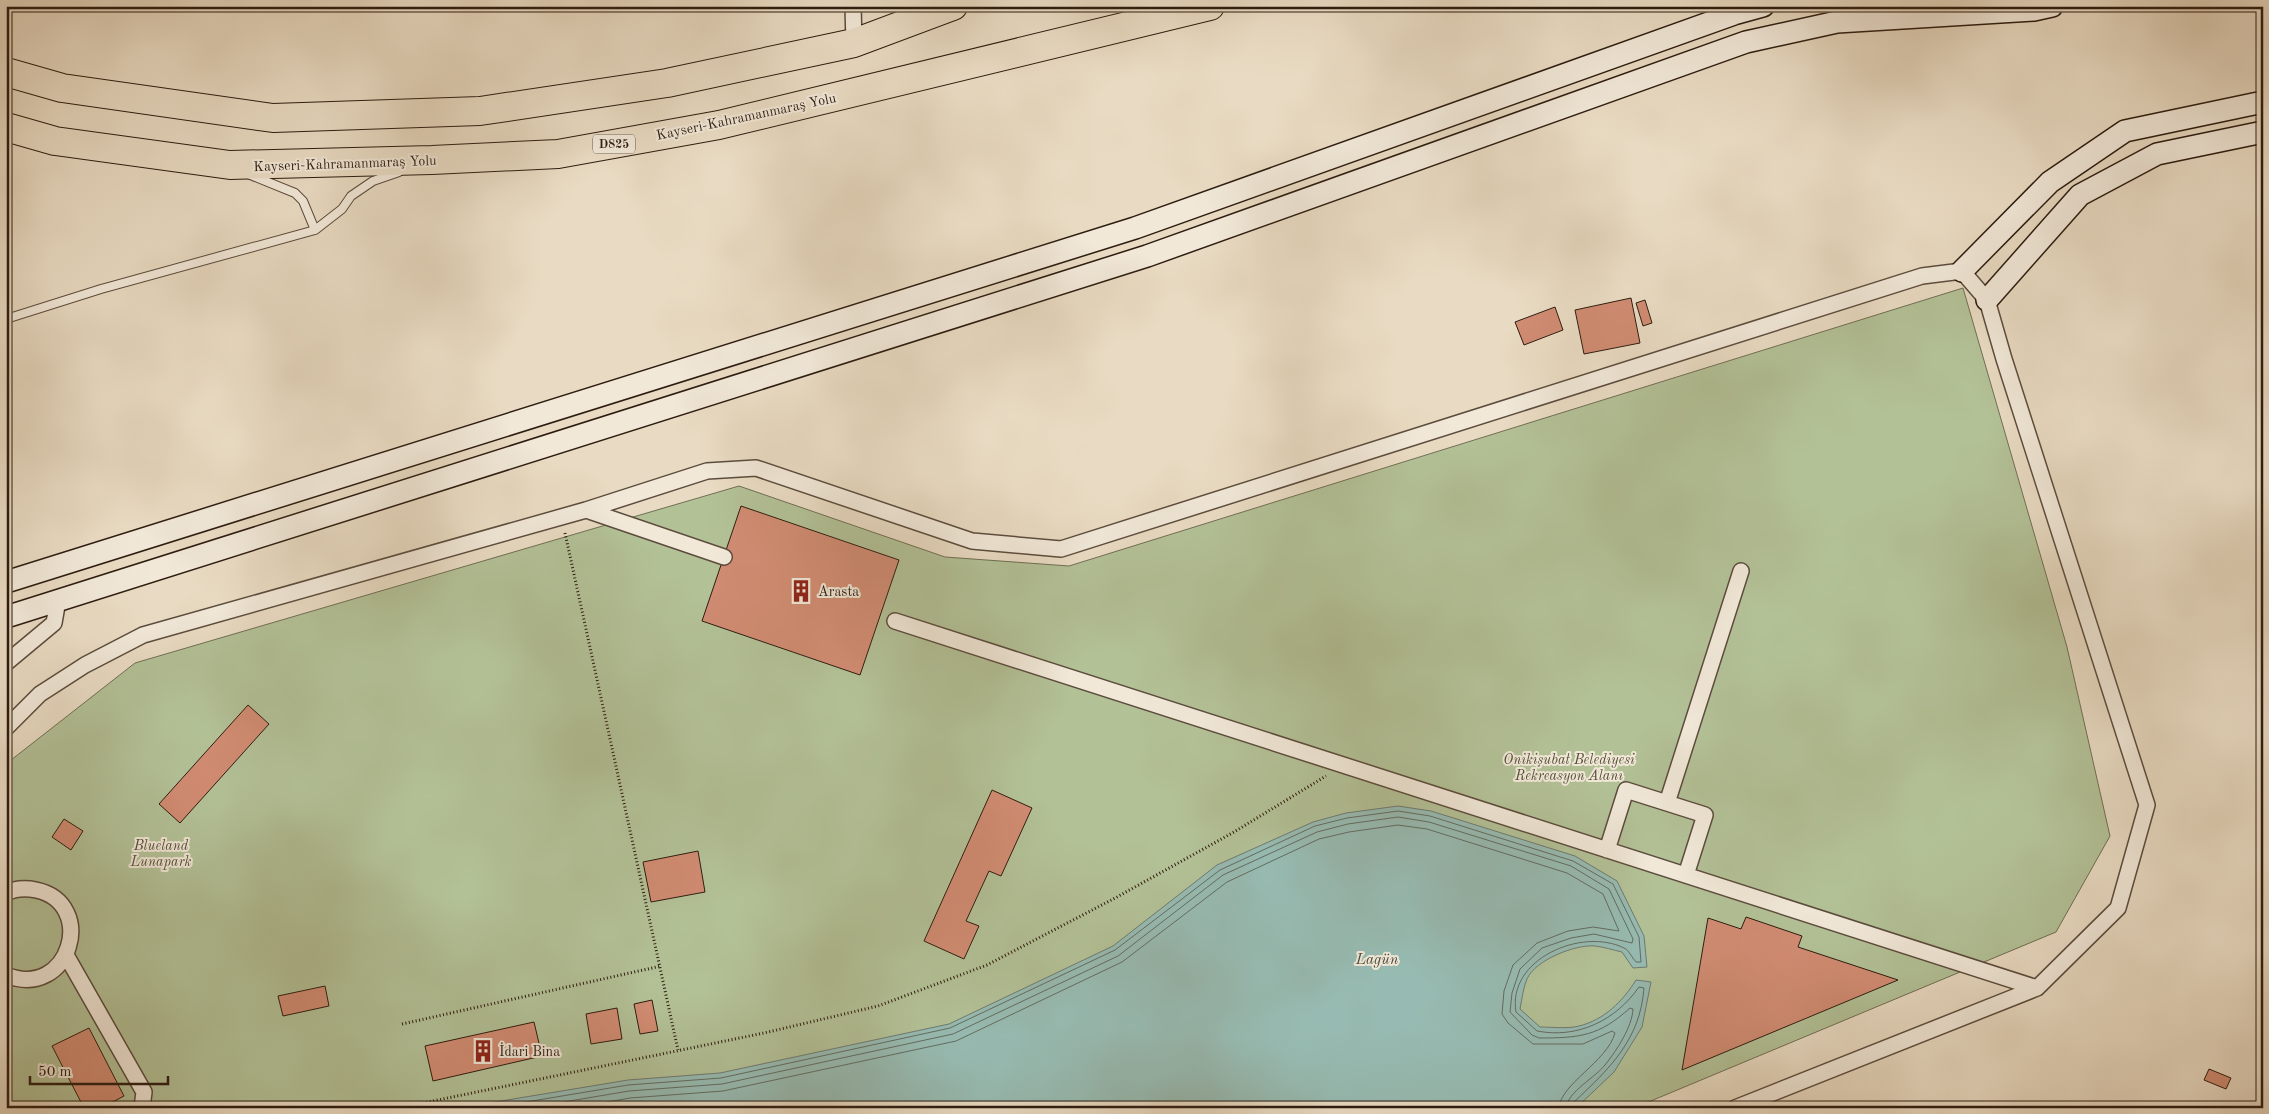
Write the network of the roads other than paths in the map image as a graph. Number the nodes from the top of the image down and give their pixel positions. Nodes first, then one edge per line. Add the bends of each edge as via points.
1 (853, 6) edge
2 (953, 6) edge
3 (1210, 6) edge
4 (1763, 6) edge
5 (2052, 6) edge
6 (854, 43) junction
7 (6, 72) edge
8 (2263, 102) edge
9 (6, 127) edge
10 (2263, 132) edge
11 (432, 160) junction
12 (230, 165) junction
13 (315, 230) junction
14 (1962, 271) junction
15 (1987, 300) junction
16 (6, 319) edge
17 (586, 510) junction
18 (724, 557) dead end
19 (1741, 571) dead end
20 (6, 582) edge
21 (58, 600) junction
22 (6, 616) edge
23 (895, 621) dead end
24 (6, 663) edge
25 (6, 728) edge
26 (1666, 803) junction
27 (1607, 850) junction
28 (1686, 875) junction
29 (6, 893) edge
30 (66, 955) junction
31 (6, 975) edge
32 (2037, 988) junction
33 (142, 1108) edge
34 (1735, 1108) edge

1 - 6 street
2 - 6 highway
3 - 11 highway, Kayseri-Kahramanmaraş Yolu / D825 via 720,125 558,154
4 - 20 street via 1135,228
5 - 21 street via 2034,10 1837,22 1746,42 1147,256
6 - 7 highway via 667,83 480,111 273,118 62,88
8 - 14 street via 2125,131 2050,182
9 - 12 highway, Kayseri-Kahramanmaraş Yolu / D825 via 56,141
10 - 15 street via 2157,154 2080,195
11 - 12 highway, Kayseri-Kahramanmaraş Yolu / D825
11 - 13 lane via 373,181 351,196 342,209
12 - 13 lane via 296,193 303,201
13 - 16 lane via 101,289
14 - 15 street
14 - 17 street via 1922,276 1060,549 972,541 756,468 707,472
15 - 32 street via 2147,805 2118,908
17 - 18 street
17 - 25 street via 144,635 85,665 40,694
19 - 26 street
21 - 22 street
21 - 24 street via 54,623
23 - 27 street
26 - 27 street via 1626,790
26 - 28 street via 1705,815
27 - 28 street
28 - 32 street
29 - 30 street via 27,888 42,891 56,899 71,926 71,941
30 - 31 street via 44,976 30,979
30 - 33 street via 144,1092
32 - 34 street

